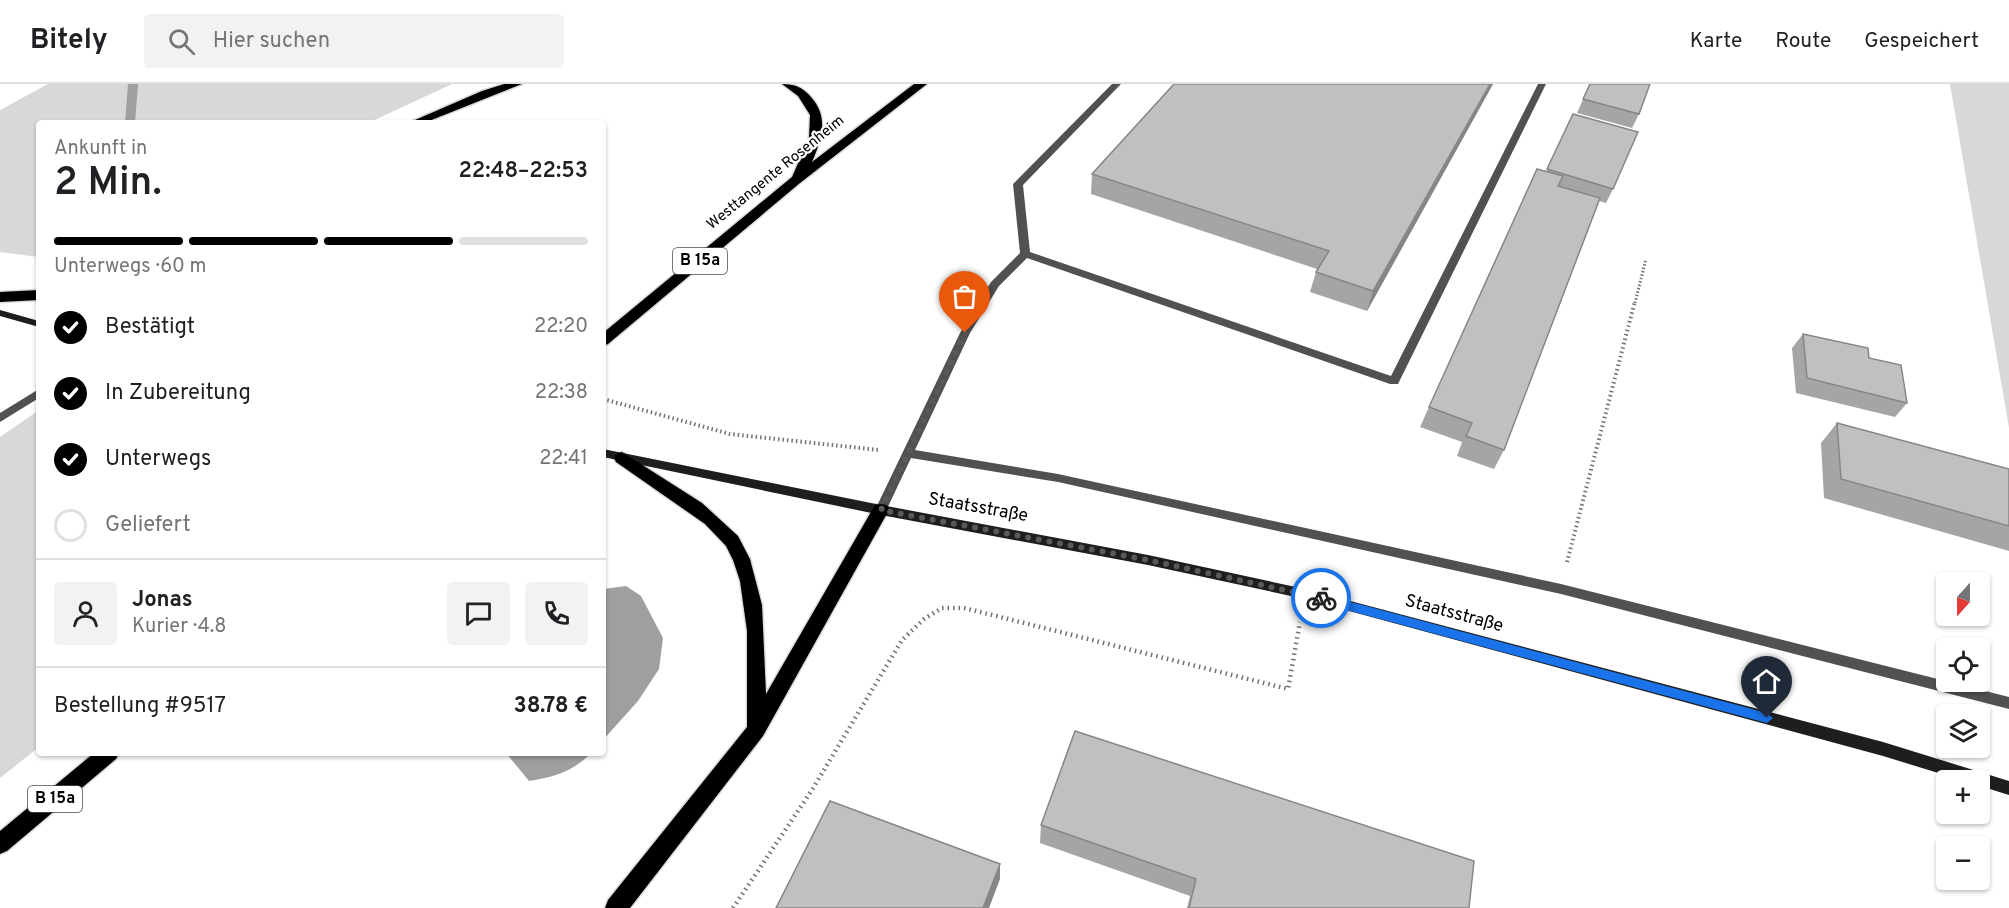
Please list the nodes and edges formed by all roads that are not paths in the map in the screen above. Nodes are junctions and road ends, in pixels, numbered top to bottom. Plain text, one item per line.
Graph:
1 (516, 84) edge
2 (788, 84) edge
3 (921, 84) edge
4 (1117, 84) edge
5 (1542, 84) edge
6 (421, 120) edge
7 (796, 180) junction
8 (1025, 254) junction
9 (36, 295) edge
10 (0, 297) edge
11 (0, 314) edge
12 (36, 323) edge
13 (606, 338) edge
14 (36, 395) edge
15 (0, 418) edge
16 (907, 453) junction
17 (606, 454) edge
18 (622, 458) junction
19 (881, 510) junction
20 (2009, 703) edge
21 (756, 730) junction
22 (105, 756) edge
23 (2009, 788) edge
24 (0, 844) edge
25 (616, 908) edge

1 - 6 highway
2 - 7 highway
3 - 7 highway, Westtangente Rosenheim / B 15a
4 - 8 street
5 - 8 street
7 - 13 highway, Westtangente Rosenheim / B 15a
8 - 16 street
9 - 10 highway
11 - 12 main road
14 - 15 street
16 - 19 street
16 - 20 street
17 - 18 main road, Staatsstraße
18 - 19 main road, Staatsstraße
18 - 21 highway
19 - 21 highway
19 - 23 main road, Staatsstraße
21 - 25 highway
22 - 24 highway, B 15a

